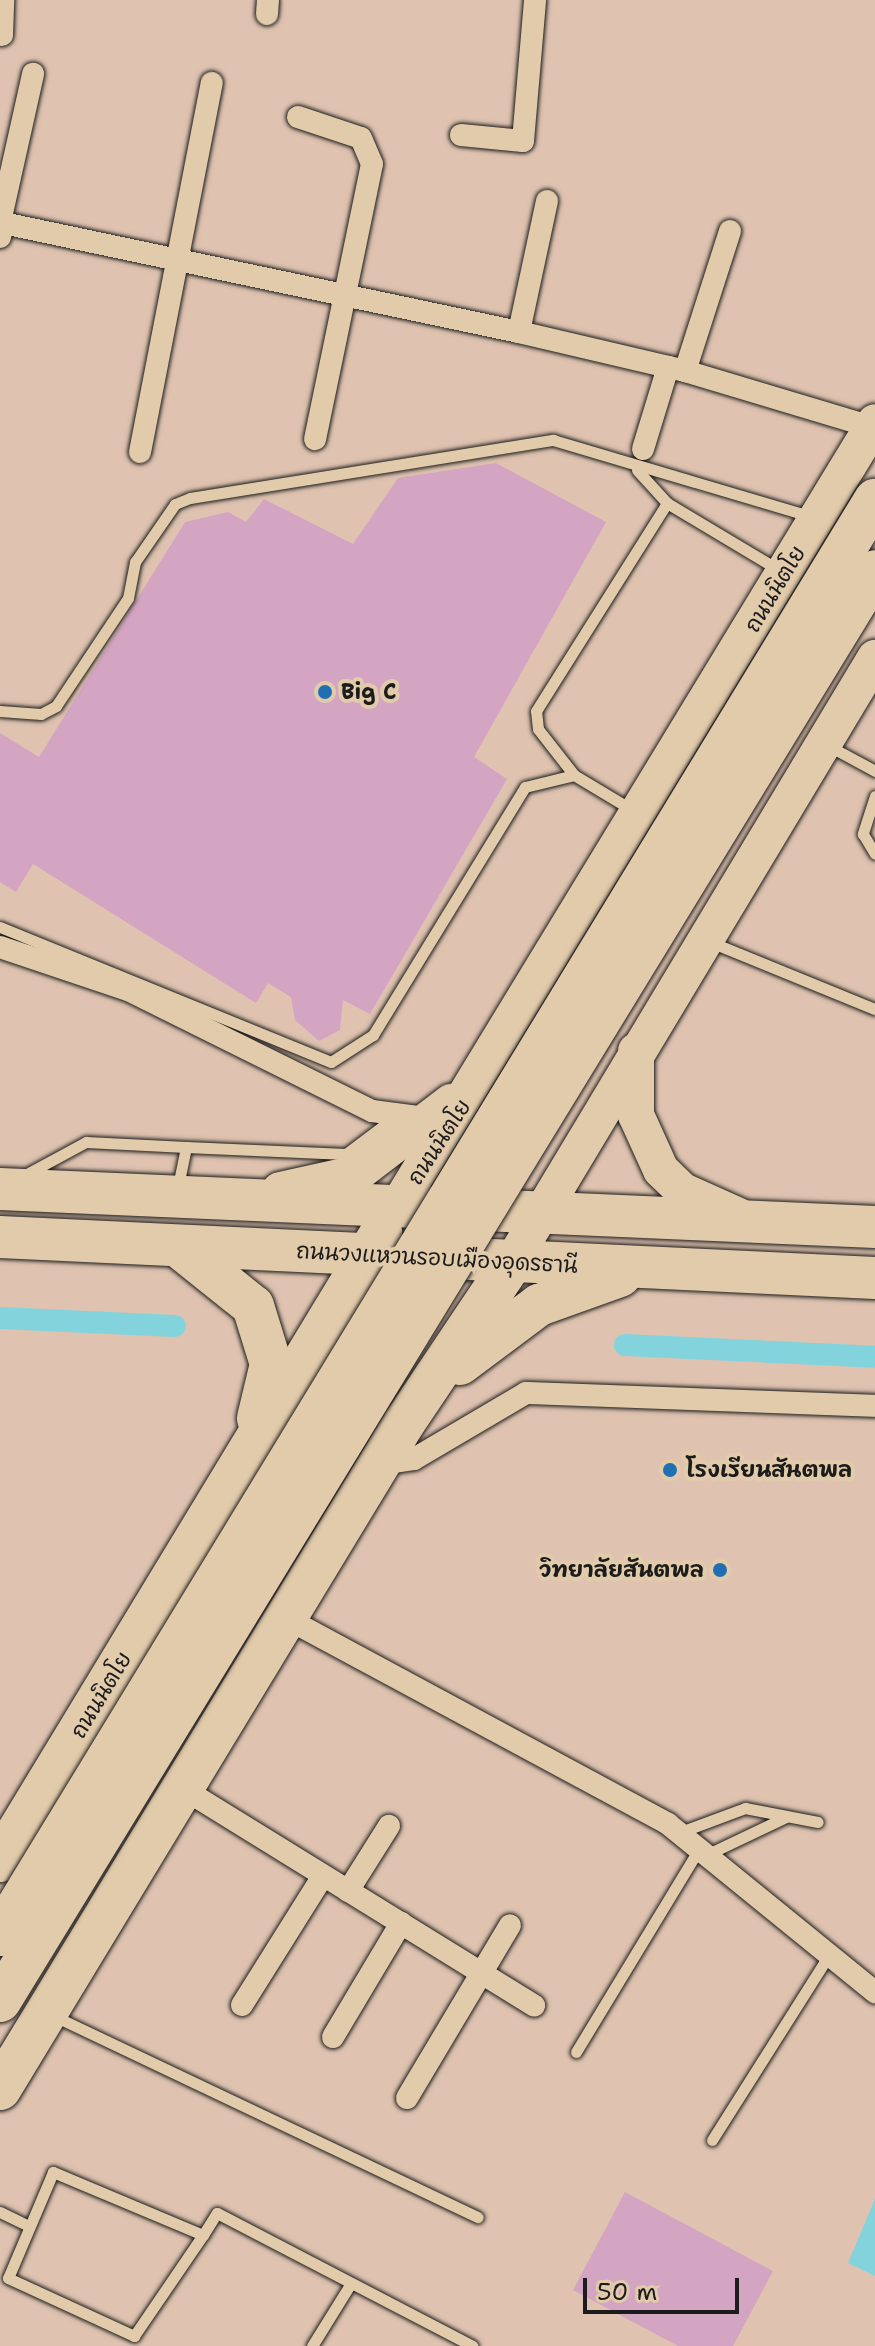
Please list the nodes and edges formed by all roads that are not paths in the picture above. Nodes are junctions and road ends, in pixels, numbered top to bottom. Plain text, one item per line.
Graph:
1 (3, 0) edge
2 (535, 0) edge
3 (2, 35) edge
4 (33, 74) dead end
5 (212, 83) dead end
6 (298, 117) dead end
7 (461, 135) dead end
8 (547, 201) dead end
9 (1, 227) edge
10 (730, 231) dead end
11 (176, 260) junction
12 (346, 296) junction
13 (519, 332) junction
14 (676, 369) junction
15 (874, 424) edge
16 (315, 439) dead end
17 (140, 452) dead end
18 (640, 460) junction
19 (875, 500) edge
20 (667, 503) junction
21 (818, 519) junction
22 (875, 571) edge
23 (784, 573) junction
24 (875, 658) edge
25 (0, 711) edge
26 (823, 743) junction
27 (875, 771) edge
28 (574, 775) junction
29 (875, 796) edge
30 (642, 816) junction
31 (875, 854) edge
32 (0, 927) edge
33 (704, 940) junction
34 (0, 947) edge
35 (539, 984) junction
36 (875, 1009) edge
37 (636, 1049) junction
38 (478, 1081) junction
39 (395, 1117) junction
40 (432, 1117) junction
41 (186, 1147) junction
42 (0, 1189) edge
43 (181, 1199) junction
44 (396, 1209) junction
45 (538, 1218) junction
46 (759, 1224) junction
47 (875, 1227) edge
48 (0, 1237) edge
49 (178, 1245) junction
50 (368, 1254) junction
51 (512, 1262) junction
52 (642, 1269) junction
53 (875, 1278) edge
54 (875, 1406) edge
55 (404, 1423) junction
56 (258, 1439) junction
57 (379, 1464) junction
58 (284, 1617) junction
59 (182, 1788) junction
60 (786, 1817) junction
61 (818, 1822) dead end
62 (389, 1826) dead end
63 (678, 1833) junction
64 (703, 1852) junction
65 (0, 1861) edge
66 (323, 1876) junction
67 (348, 1891) junction
68 (401, 1923) junction
69 (510, 1925) dead end
70 (0, 1935) edge
71 (829, 1955) junction
72 (482, 1973) junction
73 (875, 1992) edge
74 (0, 2001) edge
75 (242, 2005) dead end
76 (534, 2005) dead end
77 (46, 2013) junction
78 (333, 2037) dead end
79 (576, 2052) dead end
80 (0, 2089) edge
81 (407, 2098) dead end
82 (712, 2140) dead end
83 (0, 2212) edge
84 (478, 2217) dead end
85 (27, 2225) junction
86 (203, 2235) junction
87 (351, 2283) junction
88 (312, 2346) edge
89 (472, 2346) edge

1 - 3 street
2 - 7 street
4 - 9 street
5 - 11 street
6 - 12 street
8 - 13 street
9 - 11 street
10 - 14 street
11 - 12 street
11 - 17 street
12 - 13 street
12 - 16 street
13 - 14 street
14 - 15 street
14 - 18 street
15 - 21 main road, ถนนนิตโย
18 - 20 lane
18 - 21 lane
18 - 25 lane
19 - 70 highway, ถนนนิตโย, bridge
20 - 23 lane
20 - 28 lane
21 - 23 main road, ถนนนิตโย
22 - 74 highway, bridge
23 - 30 main road, ถนนนิตโย
24 - 26 main road
26 - 27 lane
26 - 33 main road
28 - 30 lane
28 - 32 lane
29 - 31 lane
30 - 35 main road, ถนนนิตโย
33 - 36 lane
33 - 37 main road
34 - 39 street
35 - 37 main road
35 - 38 main road, ถนนนิตโย
37 - 45 main road
37 - 46 main road
38 - 40 main road
38 - 44 main road, ถนนนิตโย
39 - 40 street
39 - 41 lane
40 - 43 main road
41 - 42 lane
41 - 43 lane
42 - 43 highway, ถนนวงแหวนรอบเมืองอุดรธานี
43 - 44 highway, ถนนวงแหวนรอบเมืองอุดรธานี
44 - 45 highway, ถนนวงแหวนรอบเมืองอุดรธานี
44 - 50 highway, ถนนนิตโย
45 - 46 highway, ถนนวงแหวนรอบเมืองอุดรธานี
45 - 51 main road
46 - 47 highway, ถนนวงแหวนรอบเมืองอุดรธานี
48 - 49 highway, ถนนวงแหวนรอบเมืองอุดรธานี
49 - 50 highway, ถนนวงแหวนรอบเมืองอุดรธานี
49 - 56 highway
50 - 51 highway, ถนนวงแหวนรอบเมืองอุดรธานี
50 - 56 highway, ถนนนิตโย
51 - 52 highway, ถนนวงแหวนรอบเมืองอุดรธานี
51 - 55 highway
52 - 53 highway, ถนนวงแหวนรอบเมืองอุดรธานี
52 - 55 highway
54 - 57 street
55 - 57 highway
56 - 57 highway
56 - 65 highway, ถนนนิตโย
57 - 58 highway
58 - 59 highway
58 - 63 street
59 - 66 street
59 - 77 highway
60 - 61 lane
60 - 63 lane
60 - 64 lane
62 - 67 street
63 - 64 street
64 - 71 street
64 - 79 lane
66 - 67 street
66 - 75 street
67 - 68 street
68 - 72 street
68 - 78 street
69 - 72 street
71 - 73 street
71 - 82 lane
72 - 76 street
72 - 81 street
77 - 80 highway
77 - 84 lane
83 - 85 lane
85 - 86 lane
85 - 86 lane
86 - 87 lane
87 - 88 lane
87 - 89 lane

